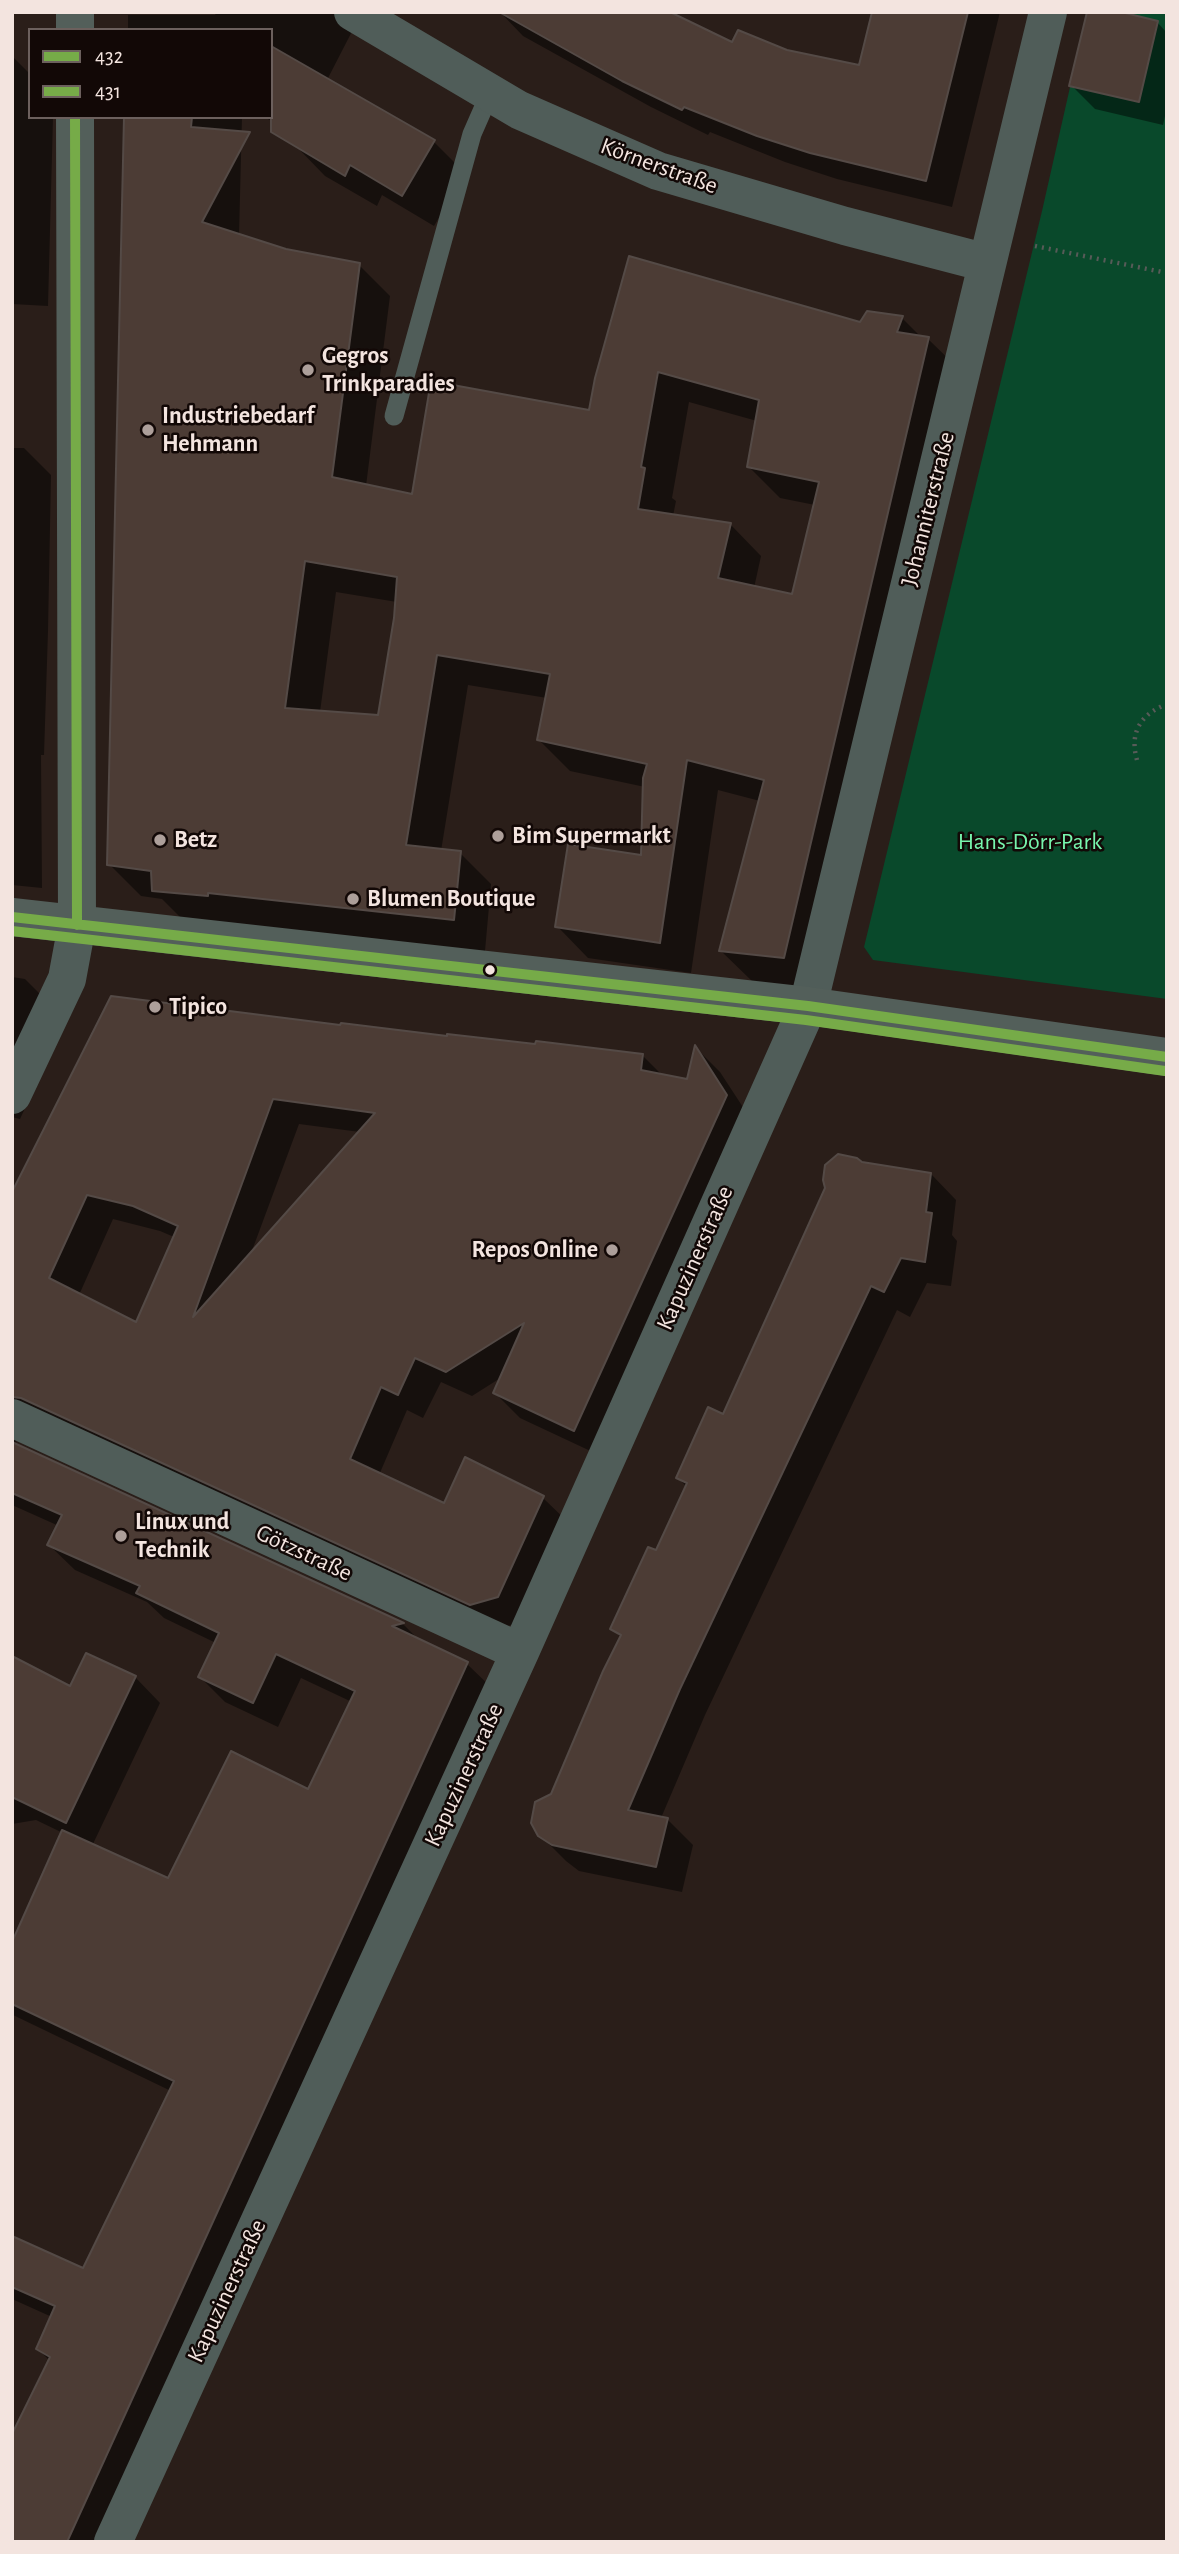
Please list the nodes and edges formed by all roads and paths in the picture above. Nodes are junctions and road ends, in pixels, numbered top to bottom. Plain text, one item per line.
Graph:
1 (353, 12) edge
2 (1048, 12) edge
3 (490, 93) junction
4 (75, 119) edge
5 (990, 250) junction
6 (1167, 273) edge
7 (394, 416) dead end
8 (1167, 704) edge
9 (1137, 760) dead end
10 (12, 917) edge
11 (77, 925) junction
12 (808, 1006) junction
13 (1167, 1057) edge
14 (12, 1095) edge
15 (12, 1418) edge
16 (520, 1652) junction
17 (113, 2542) edge

1 - 3 street, Körnerstraße
2 - 5 street, Johanniterstraße
3 - 5 street, Körnerstraße
3 - 7 lane
4 - 11 main road
5 - 6 path
5 - 12 street, Johanniterstraße
8 - 9 path
10 - 11 main road
11 - 12 main road
11 - 14 street
12 - 13 main road
12 - 16 street, Kapuzinerstraße
15 - 16 street, Götzstraße
16 - 17 street, Kapuzinerstraße

